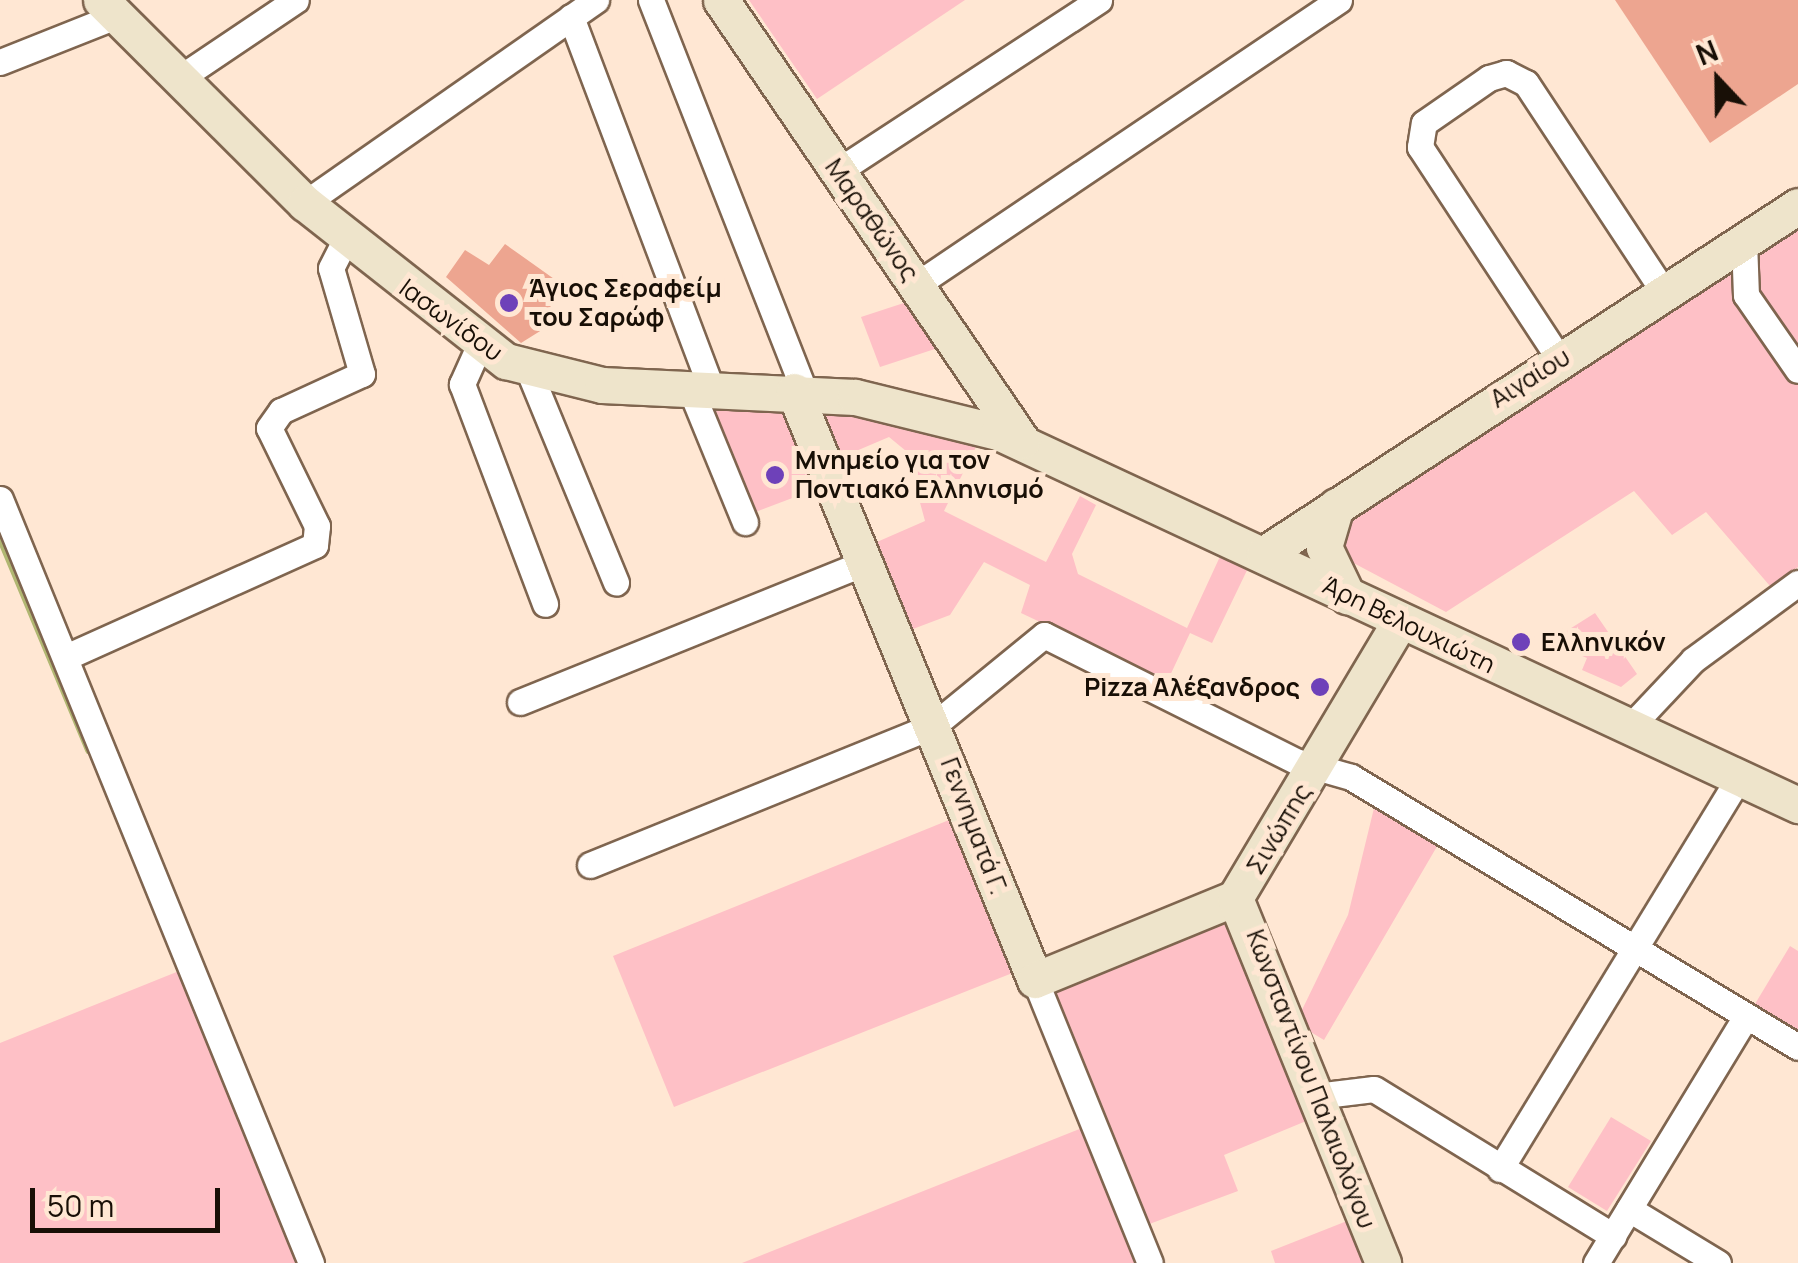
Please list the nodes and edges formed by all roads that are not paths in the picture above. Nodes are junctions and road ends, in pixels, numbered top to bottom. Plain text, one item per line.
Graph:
1 (296, 0) edge
2 (596, 0) edge
3 (651, 0) edge
4 (721, 0) edge
5 (1098, 0) edge
6 (1339, 0) edge
7 (108, 8) edge
8 (571, 18) junction
9 (0, 62) edge
10 (177, 80) junction
11 (838, 170) junction
12 (305, 203) junction
13 (1798, 206) edge
14 (346, 238) junction
15 (1744, 241) junction
16 (916, 285) junction
17 (1664, 292) junction
18 (479, 346) junction
19 (1560, 360) junction
20 (974, 368) junction
21 (528, 369) junction
22 (1798, 370) edge
23 (701, 388) junction
24 (799, 391) junction
25 (941, 414) junction
26 (1022, 441) junction
27 (0, 499) edge
28 (1336, 506) junction
29 (744, 522) dead end
30 (1264, 554) junction
31 (866, 562) junction
32 (616, 583) dead end
33 (1798, 584) edge
34 (1348, 598) junction
35 (545, 604) dead end
36 (1399, 623) junction
37 (66, 658) junction
38 (520, 702) dead end
39 (934, 724) junction
40 (1629, 728) junction
41 (1317, 767) junction
42 (1739, 778) junction
43 (1798, 805) edge
44 (590, 865) dead end
45 (1235, 898) junction
46 (1634, 949) junction
47 (1035, 980) junction
48 (1746, 1016) junction
49 (1798, 1046) edge
50 (1316, 1096) junction
51 (1500, 1169) junction
52 (1629, 1209) junction
53 (1612, 1236) junction
54 (311, 1263) edge
55 (1150, 1263) edge
56 (1383, 1263) edge
57 (1596, 1263) edge
58 (1718, 1263) edge

1 - 10 street
2 - 8 street
3 - 24 street
4 - 11 street, Μαραθώνος
5 - 11 street
6 - 16 street
7 - 9 street
7 - 10 street, Ιασωνίδου
8 - 12 street
8 - 23 street
10 - 12 street, Ιασωνίδου
11 - 16 street, Μαραθώνος
12 - 14 street, Ιασωνίδου
13 - 15 street, Αιγαίου
14 - 18 street, Ιασωνίδου
14 - 37 street
15 - 17 street, Αιγαίου
15 - 22 street
16 - 20 street, Μαραθώνος
17 - 19 street, Αιγαίου
17 - 19 street
18 - 21 street, Ιασωνίδου
18 - 35 street
19 - 28 street, Αιγαίου
20 - 25 street
20 - 26 street, Μαραθώνος
21 - 23 street, Ιασωνίδου
21 - 32 street
23 - 24 street, Ιασωνίδου
23 - 29 street
24 - 25 street, Ιασωνίδου
24 - 31 street, Γεννηματά Γ.
25 - 26 street, Ιασωνίδου
26 - 30 street, Άρη Βελουχιώτη
27 - 37 street
28 - 30 street, Αιγαίου
28 - 34 street
30 - 34 street, Άρη Βελουχιώτη
31 - 38 street
31 - 39 street, Γεννηματά Γ.
33 - 40 street
34 - 36 street, Άρη Βελουχιώτη
36 - 40 street, Άρη Βελουχιώτη
36 - 41 street, Σινώπης
37 - 54 street
39 - 41 street
39 - 44 street
39 - 47 street, Γεννηματά Γ.
40 - 42 street, Άρη Βελουχιώτη
41 - 45 street, Σινώπης
41 - 46 street
42 - 43 street, Άρη Βελουχιώτη
42 - 46 street
45 - 47 street, Σινώπης
45 - 50 street, Κωνσταντίνου Παλαιολόγου
46 - 48 street
46 - 51 street
47 - 55 street, Γεννηματά Γ.
48 - 49 street
48 - 52 street
50 - 51 street
50 - 56 street, Κωνσταντίνου Παλαιολόγου
51 - 53 street
52 - 53 street
52 - 58 street
53 - 57 street

